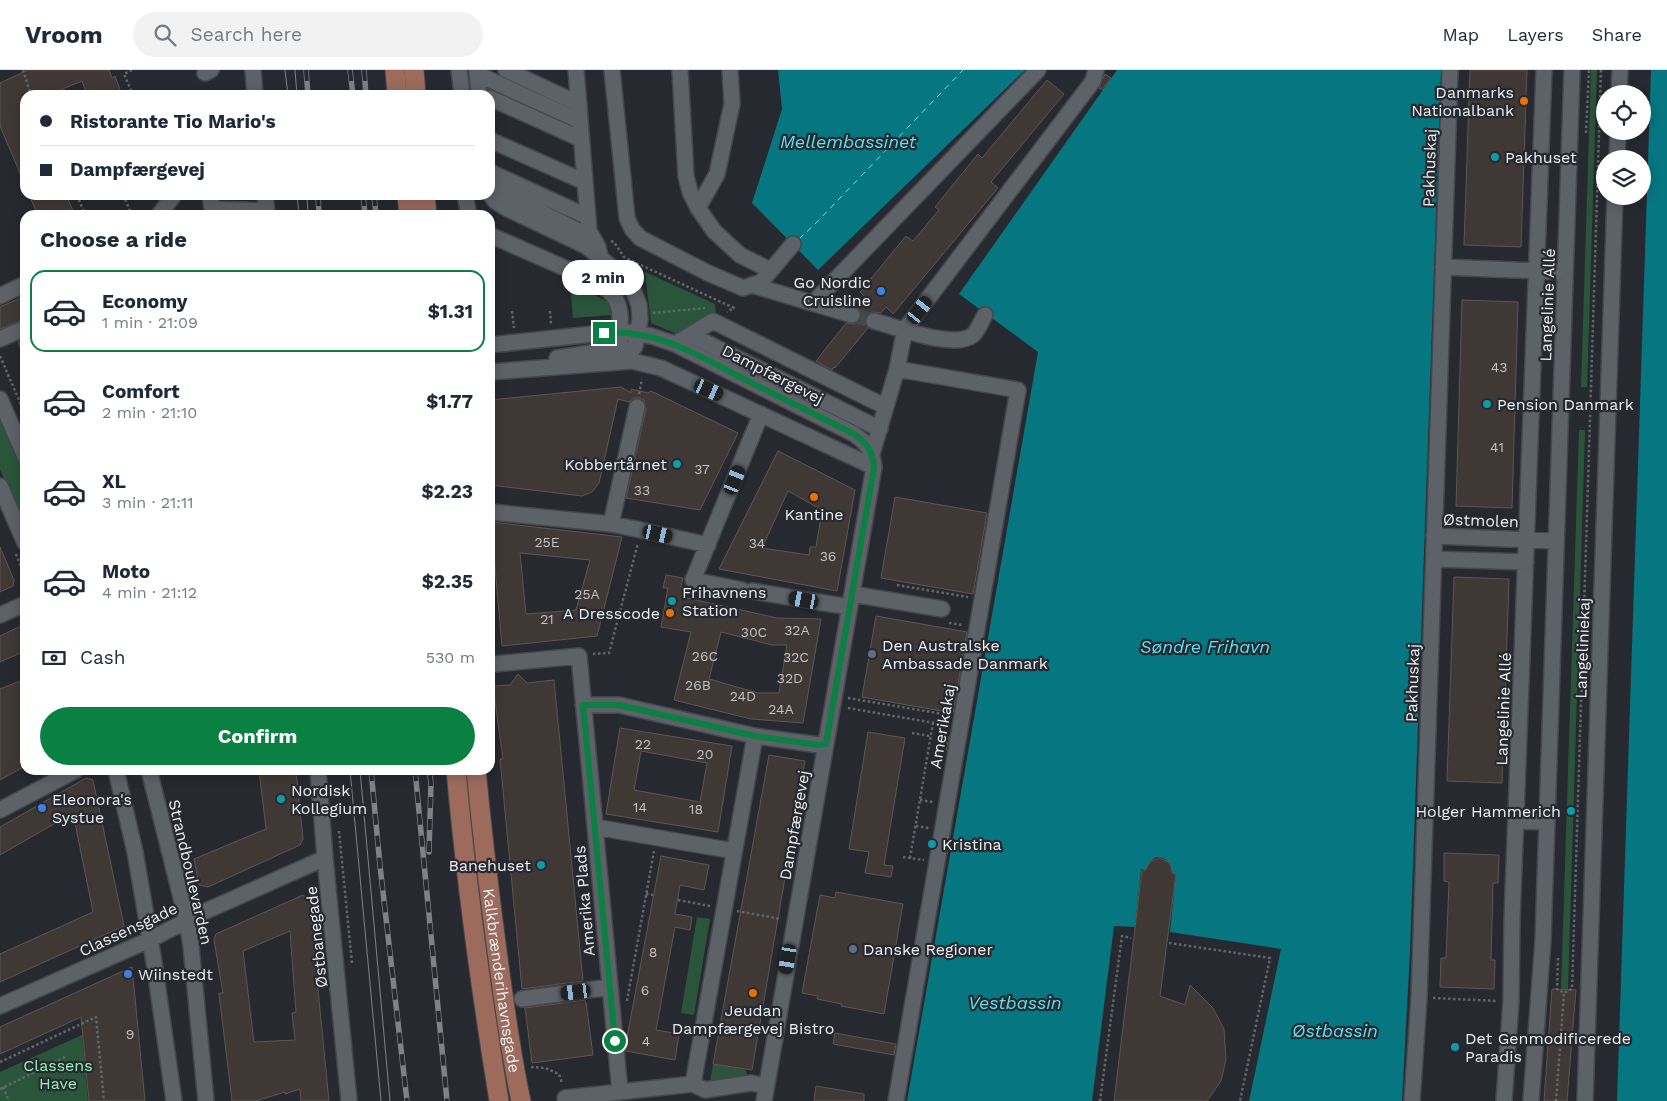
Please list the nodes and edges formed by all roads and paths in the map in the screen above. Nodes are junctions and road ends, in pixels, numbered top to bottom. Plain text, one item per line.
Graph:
1 (23, 70) edge
2 (132, 70) edge
3 (252, 70) edge
4 (395, 70) edge
5 (414, 70) edge
6 (453, 70) edge
7 (459, 70) edge
8 (506, 70) edge
9 (524, 70) edge
10 (576, 70) edge
11 (612, 70) edge
12 (680, 70) edge
13 (730, 70) edge
14 (1038, 70) edge
15 (1096, 70) edge
16 (1450, 70) edge
17 (1544, 70) edge
18 (1572, 70) edge
19 (1601, 70) edge
20 (1620, 70) edge
21 (481, 85) edge
22 (1619, 85) edge
23 (29, 90) edge
24 (131, 90) edge
25 (254, 90) edge
26 (397, 90) edge
27 (416, 90) edge
28 (455, 90) edge
29 (461, 90) edge
30 (580, 117) junction
31 (495, 134) edge
32 (495, 142) edge
33 (495, 175) edge
34 (584, 178) junction
35 (495, 181) edge
36 (495, 188) edge
37 (495, 200) edge
38 (1615, 205) edge
39 (698, 208) junction
40 (594, 230) junction
41 (495, 237) edge
42 (793, 244) dead end
43 (600, 258) junction
44 (1443, 267) junction
45 (770, 270) junction
46 (1537, 271) junction
47 (1565, 272) junction
48 (752, 285) junction
49 (20, 286) edge
50 (0, 296) edge
51 (813, 303) junction
52 (728, 306) junction
53 (714, 312) junction
54 (640, 314) junction
55 (852, 315) tunnel mouth
56 (985, 315) dead end
57 (874, 321) tunnel mouth
58 (905, 329) junction
59 (20, 330) edge
60 (620, 331) junction
61 (637, 333) junction
62 (691, 335) junction
63 (0, 339) edge
64 (495, 344) edge
65 (675, 344) junction
66 (0, 356) edge
67 (620, 356) junction
68 (897, 369) junction
69 (495, 372) edge
70 (0, 399) edge
71 (20, 402) edge
72 (636, 407) dead end
73 (886, 407) junction
74 (761, 414) junction
75 (880, 429) junction
76 (20, 436) edge
77 (873, 460) junction
78 (0, 486) edge
79 (495, 512) edge
80 (612, 524) junction
81 (641, 530) junction
82 (20, 532) edge
83 (1434, 536) junction
84 (1527, 539) junction
85 (1556, 541) junction
86 (708, 545) junction
87 (1434, 560) junction
88 (1526, 562) junction
89 (900, 585) dead end
90 (982, 599) junction
91 (851, 600) junction
92 (20, 606) edge
93 (942, 609) dead end
94 (0, 615) edge
95 (609, 653) dead end
96 (495, 664) dead end
97 (833, 701) junction
98 (583, 705) junction
99 (941, 714) dead end
100 (933, 722) junction
101 (960, 727) junction
102 (912, 733) dead end
103 (755, 736) junction
104 (930, 736) junction
105 (826, 744) junction
106 (66, 775) edge
107 (117, 775) edge
108 (149, 775) edge
109 (318, 775) edge
110 (456, 775) edge
111 (477, 775) edge
112 (920, 800) junction
113 (931, 802) dead end
114 (0, 810) edge
115 (1516, 821) junction
116 (1547, 822) junction
117 (339, 825) dead end
118 (916, 826) junction
119 (595, 827) junction
120 (931, 829) dead end
121 (657, 838) junction
122 (734, 851) junction
123 (903, 857) dead end
124 (325, 858) junction
125 (910, 858) junction
126 (926, 861) dead end
127 (646, 894) junction
128 (653, 895) dead end
129 (187, 921) junction
130 (1132, 938) dead end
131 (150, 940) junction
132 (1169, 943) dead end
133 (352, 967) dead end
134 (610, 987) junction
135 (1557, 989) dead end
136 (1564, 993) junction
137 (522, 998) dead end
138 (1419, 998) junction
139 (627, 1000) dead end
140 (1512, 1001) junction
141 (1539, 1002) junction
142 (0, 1006) edge
143 (65, 1057) dead end
144 (0, 1062) edge
145 (514, 1066) junction
146 (693, 1084) junction
147 (766, 1086) junction
148 (2, 1088) edge
149 (620, 1092) junction
150 (566, 1099) edge
151 (9, 1101) edge
152 (104, 1101) edge
153 (174, 1101) edge
154 (206, 1101) edge
155 (350, 1101) edge
156 (500, 1101) edge
157 (521, 1101) edge
158 (764, 1101) edge
159 (896, 1101) edge
160 (1100, 1101) edge
161 (1240, 1101) edge
162 (1412, 1101) edge
163 (1504, 1101) edge
164 (1531, 1101) edge
165 (1556, 1101) edge
166 (1585, 1101) edge

1 - 23 path
2 - 24 path
3 - 25 street
4 - 26 main road
5 - 27 main road
6 - 28 street
7 - 29 street
8 - 30 street
9 - 30 street
10 - 30 street
11 - 48 street
12 - 39 street
13 - 39 street
14 - 51 street
15 - 58 street
16 - 44 street, Pakhuskaj
17 - 46 street, Langelinie Allé
18 - 47 street, Langelinie Allé
19 - 136 path
20 - 22 street
21 - 30 street
30 - 34 street
31 - 34 street
32 - 34 street
33 - 40 street
34 - 40 street
35 - 40 street
36 - 40 street
37 - 43 street
38 - 166 street, Langeliniekaj
39 - 45 street
40 - 43 street
40 - 52 path
41 - 60 street
42 - 45 street
43 - 54 street
44 - 46 street
44 - 83 street, Pakhuskaj
45 - 48 street
46 - 47 street
46 - 84 street, Langelinie Allé
47 - 85 street, Langelinie Allé
48 - 51 street
49 - 50 street
51 - 55 street
52 - 53 path
52 - 53 path
53 - 54 path
53 - 62 street
53 - 73 street
54 - 61 street
56 - 58 street
57 - 58 street
58 - 68 street
59 - 63 street
60 - 61 street, Dampfærgevej
60 - 64 street, Dampfærgevej
60 - 67 street
61 - 65 street, Dampfærgevej
61 - 67 street
62 - 65 street
62 - 75 street
65 - 77 street, Dampfærgevej
66 - 71 path
67 - 69 street
67 - 74 street
68 - 73 street
68 - 90 street, Amerikakaj
70 - 76 street
72 - 80 street
73 - 75 street
74 - 77 street
74 - 86 street
75 - 77 street
77 - 91 street, Dampfærgevej
78 - 82 street
79 - 80 street
80 - 81 street
81 - 86 street
81 - 95 path
83 - 84 street, Østmolen
83 - 87 street, Pakhuskaj
84 - 85 street
84 - 88 street, Langelinie Allé
85 - 116 street, Langelinie Allé
86 - 91 street
87 - 88 street
87 - 138 street, Pakhuskaj
88 - 115 street, Langelinie Allé
89 - 90 path
90 - 101 street, Amerikakaj
91 - 93 street
91 - 97 street, Dampfærgevej
92 - 94 street
96 - 98 street, Amerika Plads
97 - 99 path
97 - 100 path
97 - 105 street, Dampfærgevej
98 - 103 street
98 - 119 street, Amerika Plads
100 - 101 path
100 - 104 path
101 - 159 street, Amerikakaj
102 - 104 path
103 - 105 street
103 - 122 street
104 - 112 path
105 - 147 street, Dampfærgevej
106 - 114 street
107 - 131 street
108 - 129 street, Strandboulevarden
109 - 124 street, Østbanegade
110 - 156 main road, Kalkbrænderihavnsgade
111 - 145 main road, Kalkbrænderihavnsgade
112 - 113 path
112 - 118 path
115 - 116 street
115 - 140 street, Langelinie Allé
116 - 141 street, Langelinie Allé
117 - 133 path
118 - 120 path
118 - 125 path
119 - 121 street, Amerika Plads
119 - 134 street, Amerika Plads
121 - 122 street, Amerika Plads
121 - 127 path
122 - 146 street
123 - 125 path
124 - 129 street, Classensgade
124 - 155 street, Østbanegade
125 - 126 path
127 - 128 path
127 - 139 path
129 - 131 street, Classensgade
129 - 154 street, Strandboulevarden
130 - 160 path
131 - 142 street, Classensgade
131 - 153 street
132 - 161 path
134 - 137 street
134 - 149 street, Amerika Plads
135 - 136 path
136 - 165 path
138 - 140 path
138 - 162 street, Pakhuskaj
140 - 141 street
140 - 163 street, Langelinie Allé
141 - 164 street, Langelinie Allé
143 - 148 path
144 - 152 path
145 - 150 path
145 - 157 main road, Kalkbrænderihavnsgade
146 - 147 street
146 - 149 street
147 - 158 street, Dampfærgevej
148 - 151 path
149 - 150 street

